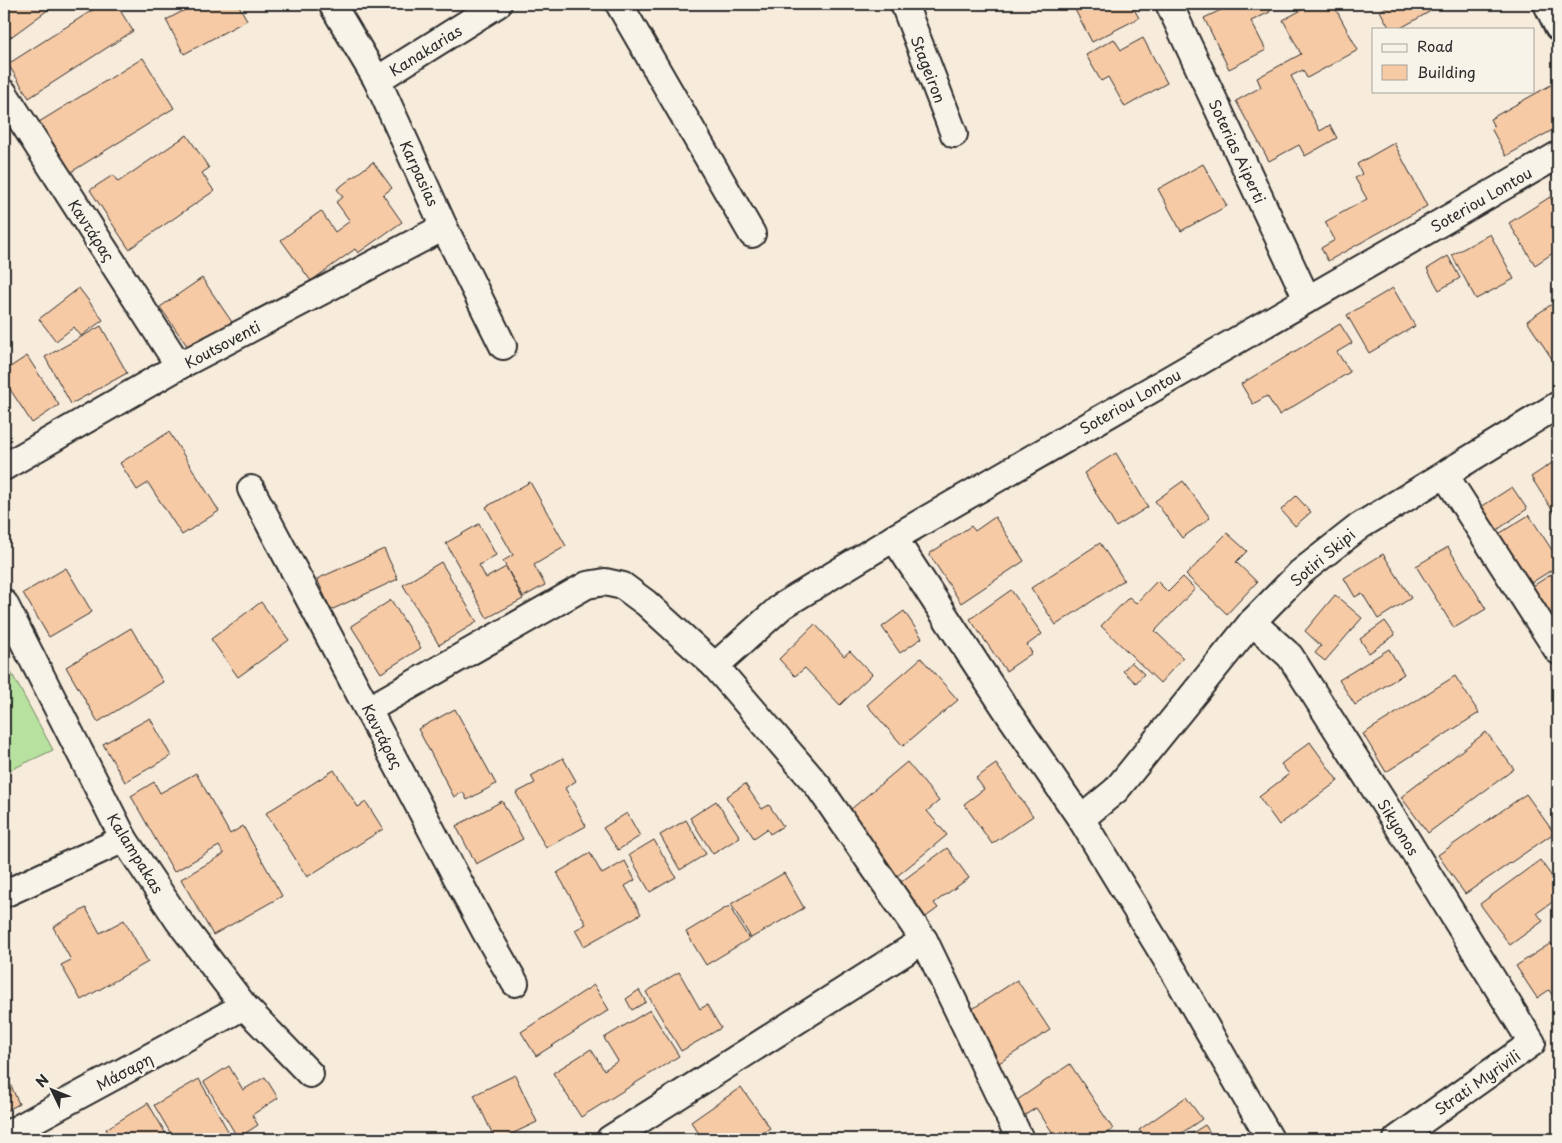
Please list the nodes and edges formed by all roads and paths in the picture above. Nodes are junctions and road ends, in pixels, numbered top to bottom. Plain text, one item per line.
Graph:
1 (332, 4) edge
2 (498, 4) edge
3 (618, 4) edge
4 (904, 4) edge
5 (1169, 4) edge
6 (1547, 4) edge
7 (1558, 27) edge
8 (377, 80) junction
9 (4, 93) edge
10 (954, 134) dead end
11 (1558, 155) edge
12 (444, 227) junction
13 (752, 234) dead end
14 (1307, 299) junction
15 (503, 346) dead end
16 (179, 366) junction
17 (1558, 405) edge
18 (4, 468) edge
19 (1445, 475) junction
20 (251, 489) dead end
21 (894, 538) junction
22 (4, 603) edge
23 (1252, 622) junction
24 (1558, 651) edge
25 (715, 666) junction
26 (369, 709) junction
27 (1082, 820) junction
28 (124, 839) junction
29 (4, 894) edge
30 (924, 940) junction
31 (516, 983) dead end
32 (244, 1006) junction
33 (1532, 1043) joint
34 (310, 1074) dead end
35 (4, 1136) edge
36 (610, 1139) edge
37 (1020, 1139) edge
38 (1270, 1139) edge
39 (1397, 1139) edge

1 - 8 street, Karpasias
2 - 8 street, Kanakarias
3 - 13 street
4 - 10 street, Stageiron
5 - 14 street, Soterias Aiperti
6 - 7 street
8 - 12 street, Karpasias
9 - 16 street, Καντάρας
11 - 14 street, Soteriou Lontou
12 - 15 street, Karpasias
12 - 16 street, Koutsoventi
14 - 21 street, Soteriou Lontou
16 - 18 street, Koutsoventi
17 - 19 street, Sotiri Skipi
19 - 23 street, Sotiri Skipi
19 - 24 street
20 - 26 street, Καντάρας
21 - 25 street, Soteriou Lontou
21 - 27 street
22 - 28 street, Kalampakas
23 - 27 street, Sotiri Skipi
23 - 33 street, Sikyonos
25 - 26 street
25 - 30 street
26 - 31 street, Καντάρας
27 - 38 street
28 - 29 street
28 - 32 street, Kalampakas
30 - 36 street
30 - 37 street
32 - 34 street, Kalampakas
32 - 35 street, Μάσαρη
33 - 39 street, Strati Myrivili

